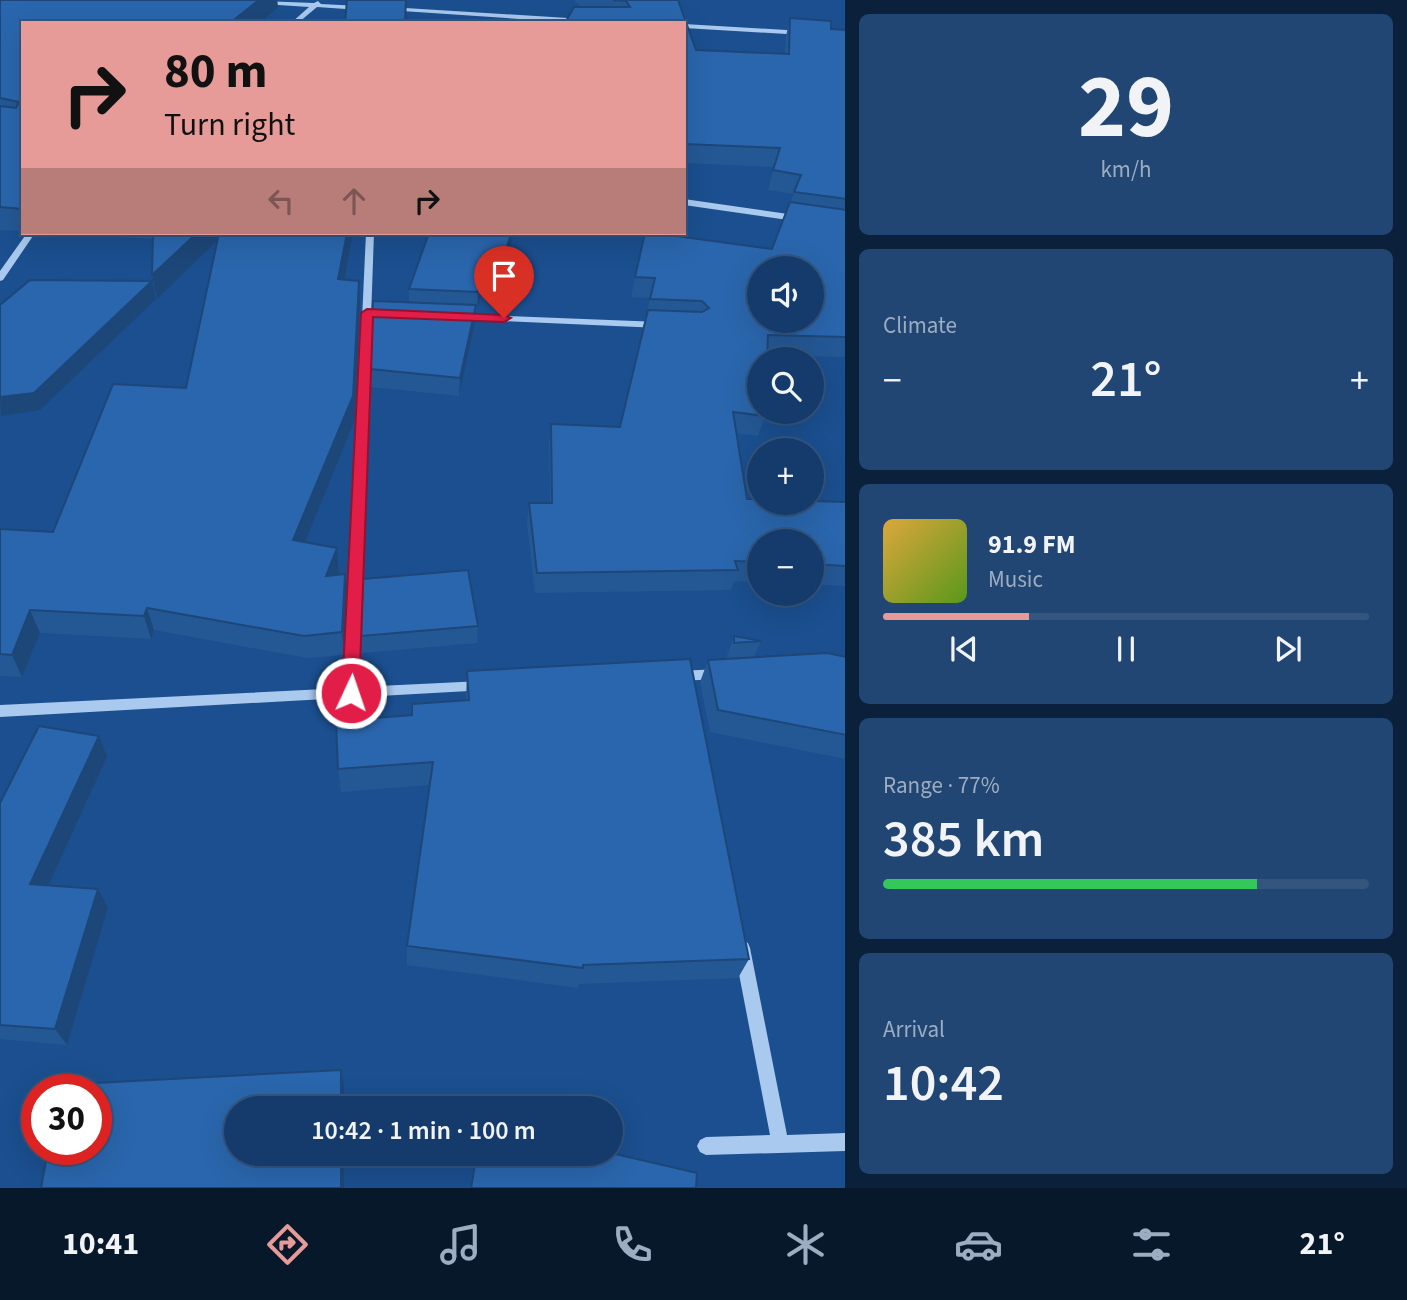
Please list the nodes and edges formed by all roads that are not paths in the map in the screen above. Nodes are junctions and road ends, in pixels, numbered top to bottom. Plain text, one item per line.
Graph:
1 (248, 2) edge
2 (319, 3) edge
3 (372, 8) edge
4 (386, 9) edge
5 (296, 21) edge
6 (595, 21) edge
7 (686, 26) edge
8 (818, 34) edge
9 (686, 202) edge
10 (818, 221) edge
11 (29, 235) edge
12 (370, 235) edge
13 (0, 278) edge
14 (367, 313) junction
15 (381, 313) edge
16 (449, 316) edge
17 (669, 326) edge
18 (728, 673) edge
19 (662, 677) edge
20 (500, 685) edge
21 (351, 693) junction
22 (0, 711) edge
23 (739, 930) edge
24 (845, 1142) edge
25 (780, 1144) junction
26 (706, 1146) dead end

1 - 2 street
2 - 3 street
2 - 5 street
4 - 6 street
7 - 8 street
9 - 10 street
11 - 13 street
12 - 14 street
14 - 15 street
14 - 21 street
16 - 17 street
18 - 19 street
20 - 21 street
21 - 22 street
23 - 25 street
24 - 25 street
25 - 26 street

